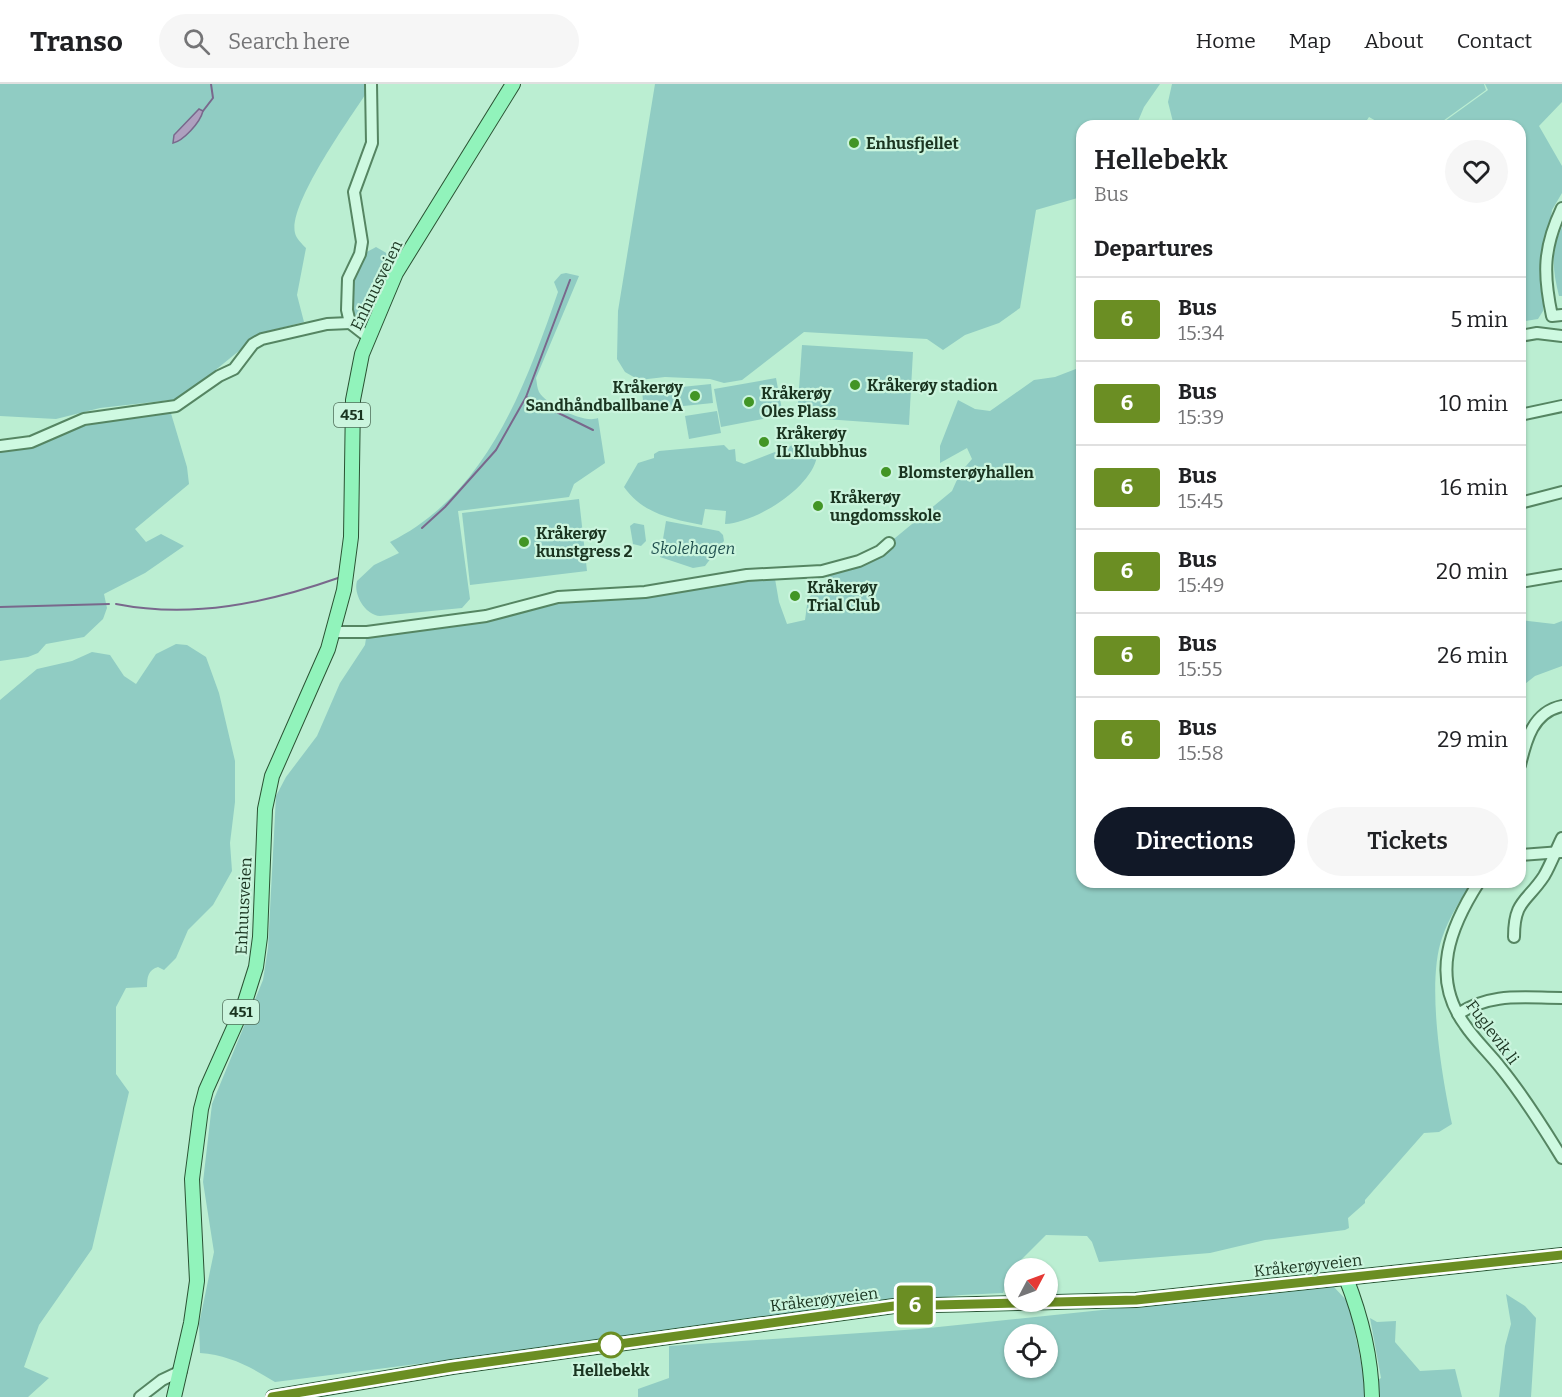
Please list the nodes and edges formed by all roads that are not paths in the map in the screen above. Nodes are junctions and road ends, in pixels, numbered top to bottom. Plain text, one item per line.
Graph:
1 (370, 84) edge
2 (513, 84) edge
3 (1562, 208) edge
4 (1557, 316) edge
5 (350, 323) junction
6 (1526, 335) edge
7 (1562, 336) edge
8 (368, 337) junction
9 (1562, 406) edge
10 (1526, 414) edge
11 (0, 446) edge
12 (1562, 492) edge
13 (1526, 498) edge
14 (889, 543) dead end
15 (1562, 576) edge
16 (1526, 581) edge
17 (334, 632) junction
18 (1562, 706) edge
19 (1526, 743) edge
20 (1562, 838) edge
21 (1558, 852) edge
22 (1526, 855) edge
23 (1475, 888) edge
24 (1514, 937) dead end
25 (1562, 998) edge
26 (1458, 1014) junction
27 (1562, 1158) edge
28 (1562, 1255) edge
29 (1360, 1277) junction
30 (1346, 1278) junction
31 (1358, 1308) junction
32 (180, 1371) junction
33 (140, 1397) edge
34 (174, 1397) edge
35 (273, 1397) edge
36 (1372, 1397) edge

1 - 5 street
2 - 8 main road, Enhuusveien / 451
3 - 4 street
5 - 8 street
5 - 11 street
6 - 7 street
8 - 17 main road, Enhuusveien / 451
9 - 10 street
12 - 13 street
14 - 17 street
15 - 16 street
17 - 32 main road, Enhuusveien / 451
18 - 19 street
20 - 21 street
21 - 22 street
21 - 24 street
23 - 26 street, Fuglevik li
25 - 26 street
26 - 27 street, Fuglevik li
28 - 29 main road, Kråkerøyveien
29 - 30 main road, Kråkerøyveien
29 - 31 main road
30 - 31 main road
30 - 35 main road, Kråkerøyveien
31 - 36 main road
32 - 33 street
32 - 34 main road, Enhuusveien / 451

